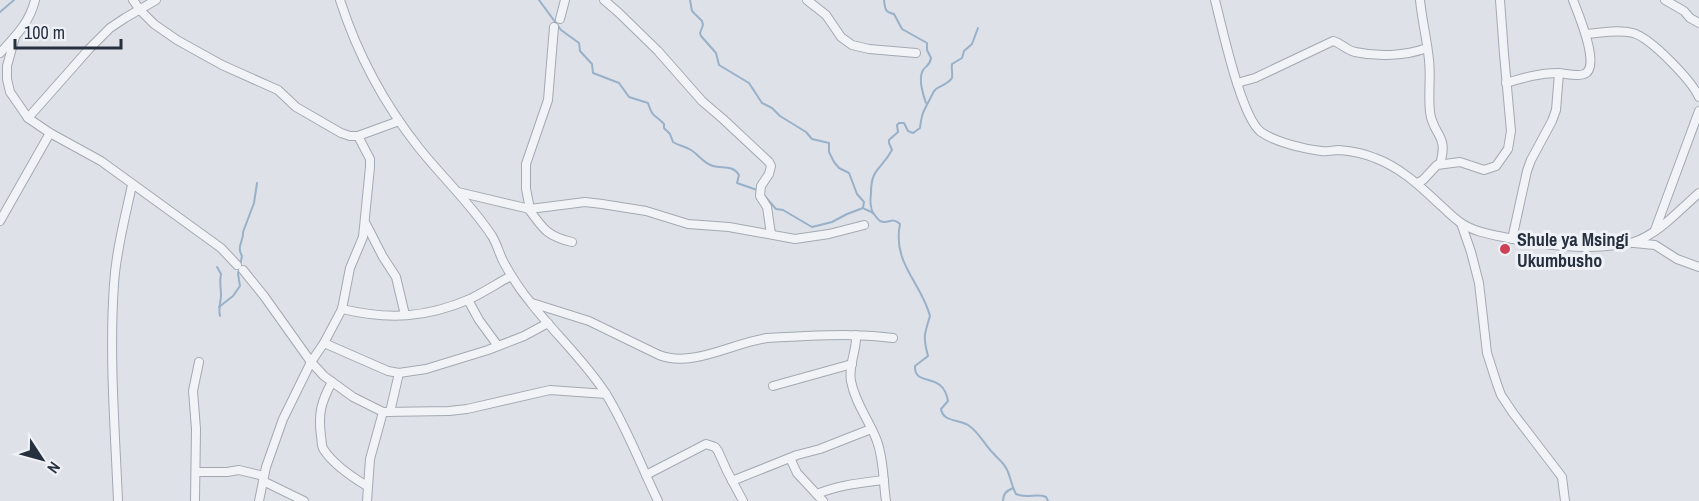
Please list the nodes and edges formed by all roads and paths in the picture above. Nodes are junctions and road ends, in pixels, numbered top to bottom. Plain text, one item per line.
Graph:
1 (36, 0) edge
2 (133, 0) edge
3 (156, 0) edge
4 (340, 0) edge
5 (565, 0) edge
6 (604, 0) edge
7 (807, 0) edge
8 (1215, 0) edge
9 (1420, 0) edge
10 (1500, 0) edge
11 (1573, 0) edge
12 (1668, 1) edge
13 (140, 10) junction
14 (560, 19) dead end
15 (1699, 23) edge
16 (554, 27) dead end
17 (1586, 34) junction
18 (15, 37) junction
19 (1427, 48) junction
20 (0, 53) edge
21 (916, 53) dead end
22 (3, 64) edge
23 (1558, 73) junction
24 (1237, 83) junction
25 (1506, 83) junction
26 (1699, 97) edge
27 (1699, 111) edge
28 (28, 118) junction
29 (399, 121) junction
30 (50, 133) junction
31 (358, 136) junction
32 (1440, 164) junction
33 (1418, 183) junction
34 (132, 185) junction
35 (458, 192) junction
36 (1699, 193) edge
37 (529, 208) junction
38 (0, 221) edge
39 (1461, 223) junction
40 (365, 224) junction
41 (864, 225) dead end
42 (1655, 231) junction
43 (771, 234) junction
44 (1512, 239) junction
45 (572, 242) dead end
46 (1633, 242) junction
47 (1699, 267) edge
48 (511, 276) junction
49 (468, 300) junction
50 (531, 303) junction
51 (342, 309) junction
52 (405, 315) junction
53 (548, 323) junction
54 (856, 335) junction
55 (893, 338) dead end
56 (324, 343) junction
57 (498, 346) junction
58 (199, 362) dead end
59 (311, 362) junction
60 (852, 364) junction
61 (399, 373) junction
62 (332, 382) junction
63 (772, 386) dead end
64 (606, 394) junction
65 (386, 412) junction
66 (871, 429) junction
67 (790, 458) junction
68 (195, 472) junction
69 (646, 475) junction
70 (264, 479) junction
71 (884, 480) junction
72 (732, 481) junction
73 (367, 486) junction
74 (817, 494) junction
75 (118, 501) edge
76 (195, 501) edge
77 (259, 501) edge
78 (304, 501) edge
79 (367, 501) edge
80 (658, 501) edge
81 (743, 501) edge
82 (823, 501) edge
83 (886, 501) edge
84 (1565, 501) edge

1 - 18 street
2 - 13 street
3 - 13 street
4 - 29 street
5 - 14 street
6 - 43 street
7 - 21 street
8 - 24 street
9 - 19 street
10 - 25 street
11 - 17 street
12 - 15 street
13 - 28 street
13 - 31 street
16 - 37 street
17 - 23 street
17 - 26 street
18 - 20 street
18 - 22 street
19 - 24 street
19 - 32 street
22 - 28 street
23 - 25 street
23 - 44 street
24 - 33 street
25 - 32 street
27 - 42 street
28 - 30 street
29 - 31 street
29 - 35 street
30 - 34 street
30 - 38 street
31 - 40 street
32 - 33 street
33 - 39 street
34 - 59 street
34 - 75 street
35 - 37 street
35 - 48 street
36 - 42 street
37 - 43 street
37 - 45 street
39 - 44 street
39 - 84 street
40 - 51 street
40 - 52 street
41 - 43 street
42 - 46 street
44 - 46 street
46 - 47 street
48 - 49 street
48 - 50 street
49 - 52 street
49 - 57 street
50 - 53 street
50 - 54 street
51 - 52 street
51 - 56 street
53 - 57 street
53 - 64 street
54 - 55 street
54 - 60 street
56 - 59 street
56 - 61 street
57 - 61 street
58 - 68 street
59 - 62 street
59 - 70 street
60 - 63 street
60 - 66 street
61 - 65 street
62 - 65 street
62 - 73 street
64 - 65 street
64 - 69 street
65 - 73 street
66 - 67 street
66 - 71 street
67 - 72 street
67 - 74 street
68 - 70 street
68 - 76 street
69 - 72 street
69 - 80 street
70 - 77 street
70 - 78 street
71 - 74 street
71 - 83 street
72 - 81 street
73 - 79 street
74 - 82 street

